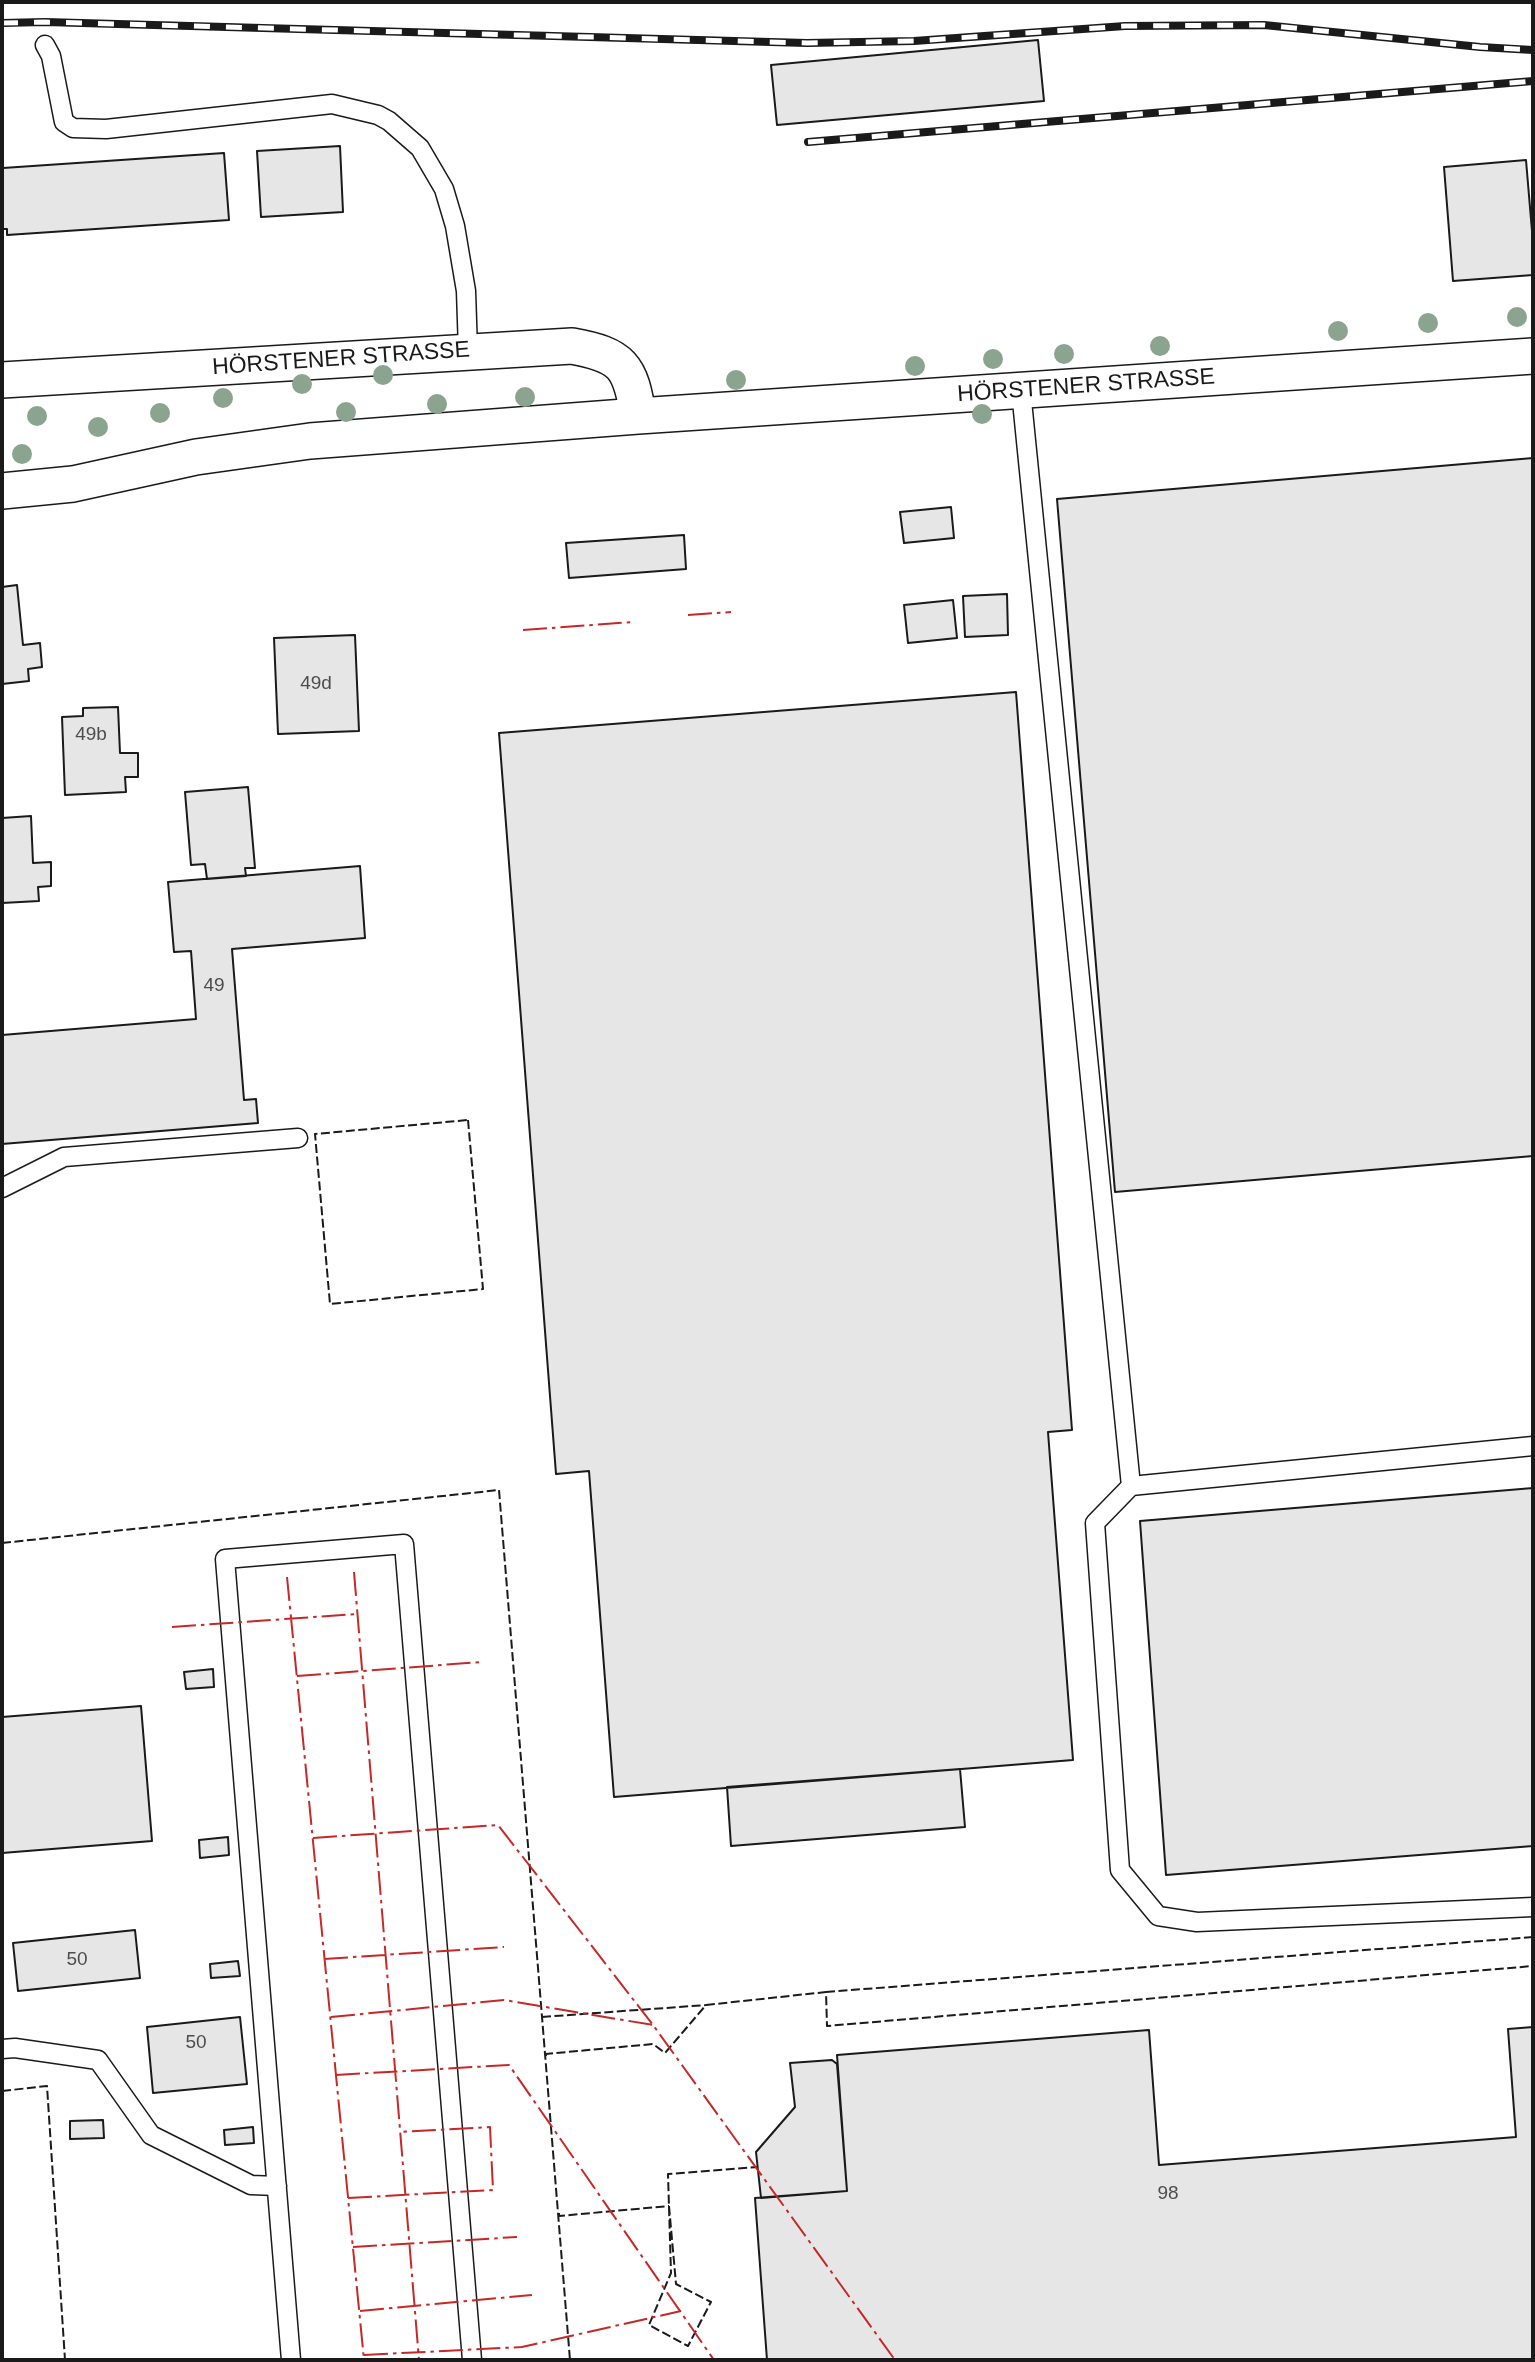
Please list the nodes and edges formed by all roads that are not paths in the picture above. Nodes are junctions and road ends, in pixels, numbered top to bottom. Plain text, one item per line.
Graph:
1 (45, 45) dead end
2 (468, 351) junction
3 (1533, 356) edge
4 (2, 380) edge
5 (1021, 391) junction
6 (638, 416) junction
7 (2, 491) edge
8 (298, 1138) dead end
9 (2, 1188) edge
10 (1533, 1446) edge
11 (1131, 1486) junction
12 (1533, 1907) edge
13 (2, 2049) edge
14 (277, 2186) junction
15 (291, 2360) edge
16 (472, 2360) edge

1 - 2 lane
2 - 4 street, HÖRSTENER STRASSE
2 - 6 street, HÖRSTENER STRASSE
3 - 5 street, HÖRSTENER STRASSE
5 - 6 street, HÖRSTENER STRASSE
5 - 11 lane
6 - 7 street, HÖRSTENER STRASSE
8 - 9 lane
10 - 11 lane
11 - 12 lane
13 - 14 lane
14 - 15 lane
14 - 16 lane

